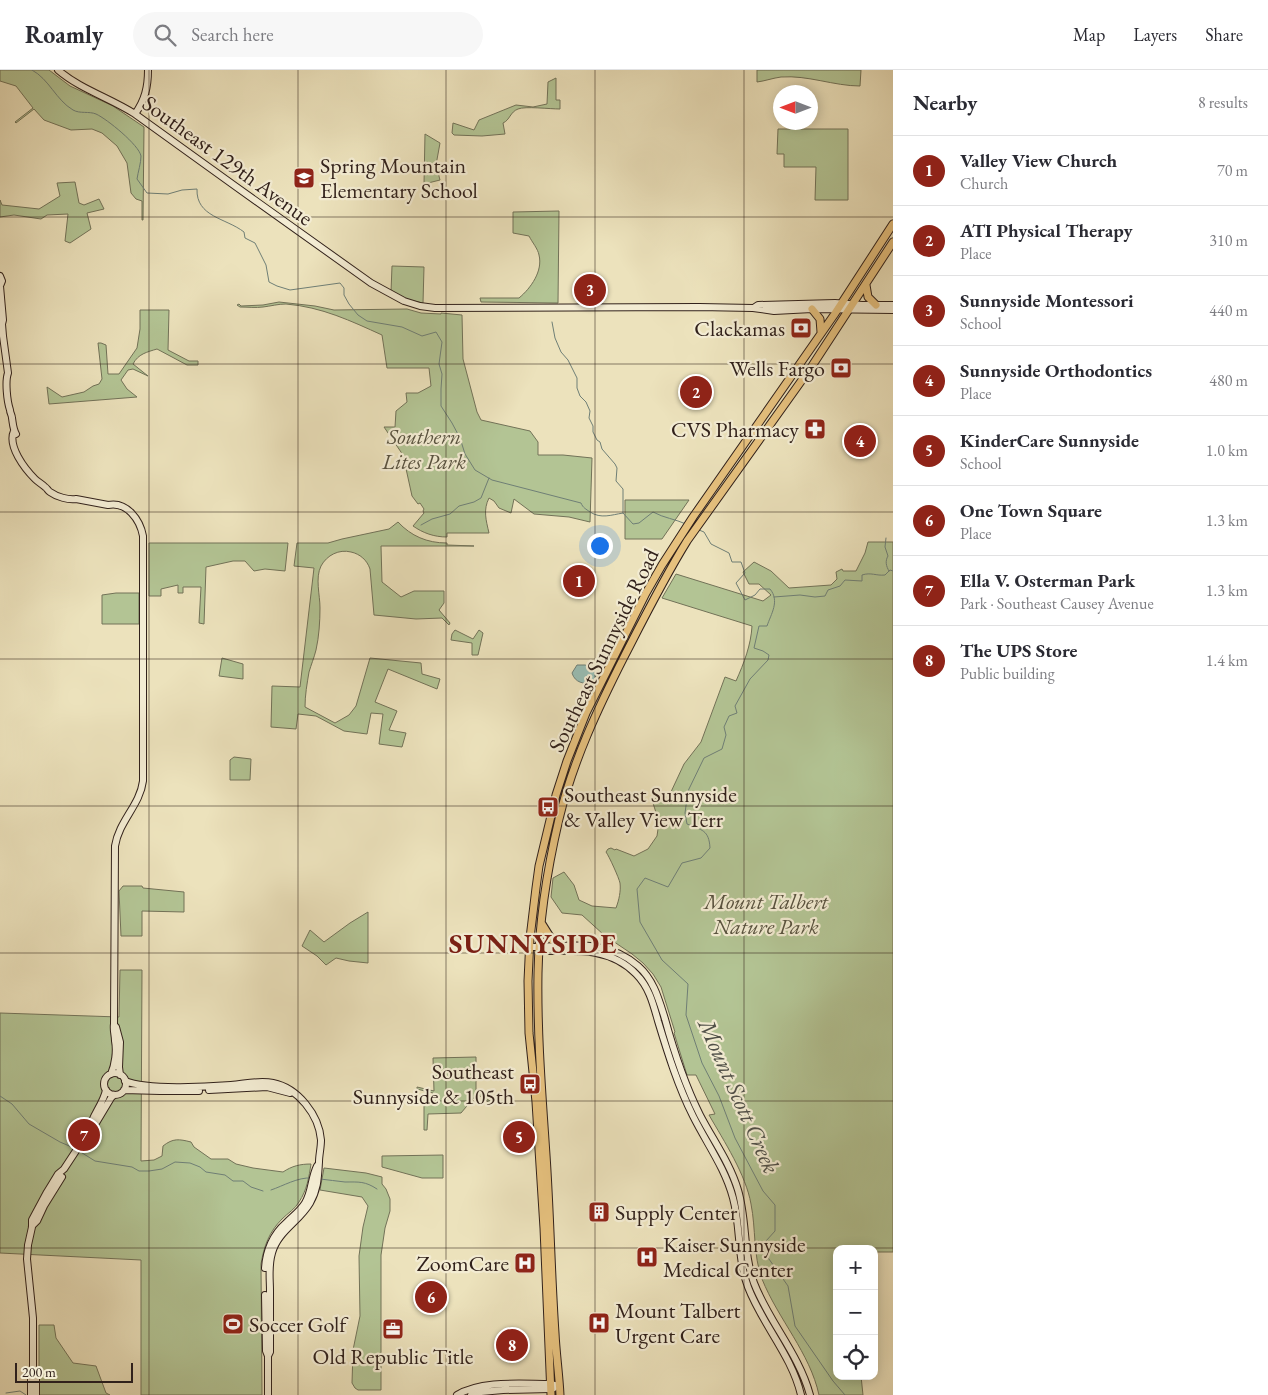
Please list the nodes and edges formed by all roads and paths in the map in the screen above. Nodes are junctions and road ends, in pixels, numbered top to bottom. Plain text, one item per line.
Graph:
1 (58, 70) edge
2 (148, 70) edge
3 (135, 114) junction
4 (892, 225) edge
5 (893, 235) edge
6 (893, 242) edge
7 (0, 276) edge
8 (866, 285) junction
9 (0, 286) edge
10 (876, 305) junction
11 (893, 305) edge
12 (840, 306) junction
13 (851, 307) junction
14 (753, 308) junction
15 (812, 309) junction
16 (893, 310) edge
17 (821, 332) junction
18 (542, 922) junction
19 (561, 945) junction
20 (529, 949) junction
21 (539, 949) junction
22 (655, 999) junction
23 (114, 1024) junction
24 (530, 1033) junction
25 (540, 1052) junction
26 (111, 1074) junction
27 (120, 1075) junction
28 (125, 1081) junction
29 (106, 1090) junction
30 (124, 1090) junction
31 (294, 1094) junction
32 (114, 1095) junction
33 (89, 1130) junction
34 (541, 1177) junction
35 (548, 1194) junction
36 (544, 1228) junction
37 (551, 1243) junction
38 (744, 1258) junction
39 (761, 1313) junction
40 (786, 1343) junction
41 (559, 1386) junction
42 (550, 1389) edge
43 (33, 1392) edge
44 (268, 1395) edge
45 (457, 1395) edge
46 (471, 1395) edge
47 (560, 1395) edge
48 (801, 1395) edge
49 (810, 1395) edge

1 - 3 main road, Southeast 129th Avenue
2 - 3 main road
3 - 14 main road, Southeast 129th Avenue
4 - 5 main road
4 - 12 main road, Southeast Sunnyside Road
6 - 8 main road, Southeast Sunnyside Road
7 - 9 main road
8 - 10 main road
8 - 13 main road, Southeast Sunnyside Road
9 - 23 main road
10 - 11 main road
10 - 13 main road
12 - 13 main road
12 - 14 main road
12 - 15 main road
12 - 17 main road, Southeast Sunnyside Road
13 - 16 main road
13 - 18 main road, Southeast Sunnyside Road
14 - 15 main road
15 - 17 main road
17 - 20 main road, Southeast Sunnyside Road
18 - 19 main road
18 - 21 main road, Southeast Sunnyside Road
19 - 21 main road
19 - 22 main road
20 - 21 main road
20 - 24 main road, Southeast Sunnyside Road
21 - 22 main road
21 - 25 main road, Southeast Sunnyside Road
22 - 38 main road
23 - 26 main road
23 - 27 main road
24 - 25 main road
24 - 34 main road, Southeast Sunnyside Road
25 - 35 main road, Southeast Sunnyside Road
26 - 27 main road
26 - 29 main road
27 - 28 main road
28 - 30 main road
28 - 31 main road
29 - 32 main road
29 - 33 main road
30 - 31 main road
30 - 32 main road
31 - 44 main road
32 - 33 main road
33 - 43 main road
34 - 35 main road
34 - 36 main road, Southeast Sunnyside Road
35 - 37 main road, Southeast Sunnyside Road
36 - 37 main road
36 - 42 main road, Southeast Sunnyside Road
37 - 41 main road, Southeast Sunnyside Road
38 - 39 main road
38 - 40 main road
39 - 40 main road
39 - 48 main road
40 - 49 main road
41 - 42 main road
41 - 47 main road, Southeast Sunnyside Road
42 - 45 main road
42 - 46 main road

